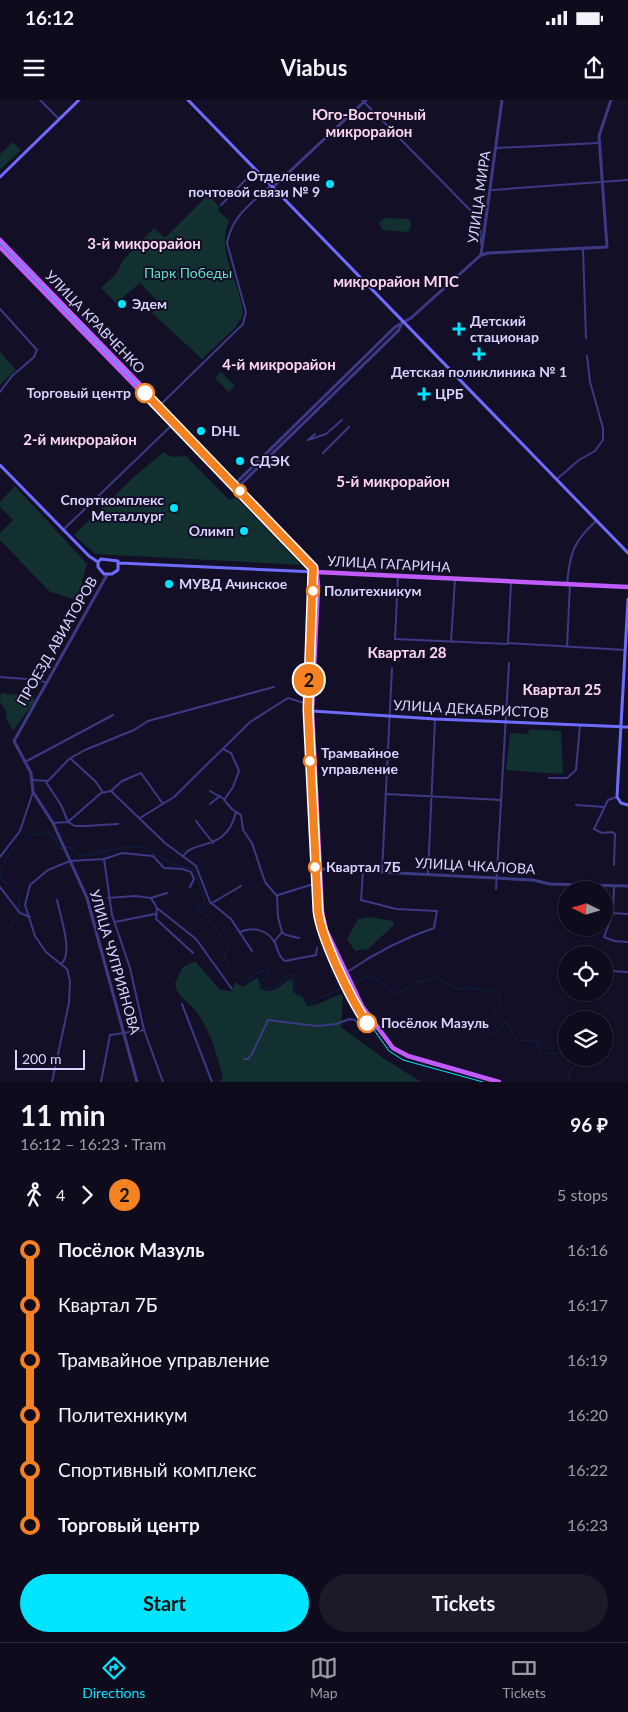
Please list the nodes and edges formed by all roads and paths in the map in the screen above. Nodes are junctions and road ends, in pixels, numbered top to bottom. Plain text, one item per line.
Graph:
1 (40, 100) edge
2 (79, 100) edge
3 (188, 100) edge
4 (502, 100) edge
5 (612, 100) edge
6 (364, 101) edge
7 (59, 119) junction
8 (599, 143) junction
9 (497, 148) junction
10 (255, 170) junction
11 (0, 177) edge
12 (628, 180) edge
13 (602, 182) junction
14 (271, 187) junction
15 (492, 190) junction
16 (221, 205) dead end
17 (1, 244) edge
18 (584, 249) junction
19 (484, 250) junction
20 (481, 256) junction
21 (0, 308) edge
22 (403, 321) junction
23 (586, 338) dead end
24 (587, 356) dead end
25 (0, 392) edge
26 (158, 407) junction
27 (342, 420) dead end
28 (174, 423) junction
29 (349, 427) dead end
30 (315, 434) dead end
31 (323, 453) dead end
32 (0, 465) edge
33 (556, 479) junction
34 (235, 486) junction
35 (597, 521) junction
36 (63, 530) junction
37 (628, 553) edge
38 (98, 562) junction
39 (119, 563) junction
40 (316, 572) junction
41 (107, 575) junction
42 (398, 576) junction
43 (455, 579) junction
44 (512, 582) junction
45 (569, 584) junction
46 (628, 587) edge
47 (628, 599) edge
48 (451, 642) junction
49 (508, 644) junction
50 (567, 647) junction
51 (626, 650) junction
52 (508, 663) dead end
53 (392, 668) dead end
54 (0, 677) edge
55 (47, 684) junction
56 (274, 687) dead end
57 (304, 704) dead end
58 (312, 711) junction
59 (113, 715) dead end
60 (390, 716) junction
61 (436, 720) junction
62 (505, 722) junction
63 (580, 725) junction
64 (622, 726) junction
65 (628, 727) edge
66 (14, 744) joint
67 (223, 748) junction
68 (71, 758) junction
69 (25, 762) junction
70 (549, 778) dead end
71 (32, 780) junction
72 (46, 782) junction
73 (111, 791) junction
74 (210, 791) dead end
75 (33, 792) junction
76 (102, 792) junction
77 (386, 794) junction
78 (220, 796) junction
79 (433, 796) junction
80 (617, 797) junction
81 (224, 799) junction
82 (501, 800) junction
83 (163, 804) junction
84 (210, 804) dead end
85 (576, 805) dead end
86 (628, 805) edge
87 (604, 807) junction
88 (236, 812) junction
89 (140, 818) junction
90 (196, 821) dead end
91 (68, 822) junction
92 (53, 824) junction
93 (118, 824) dead end
94 (213, 843) junction
95 (183, 856) junction
96 (0, 857) edge
97 (104, 859) junction
98 (70, 861) junction
99 (614, 866) dead end
100 (320, 869) junction
101 (363, 871) junction
102 (382, 872) junction
103 (428, 875) junction
104 (497, 878) junction
105 (320, 882) junction
106 (241, 886) dead end
107 (614, 886) junction
108 (628, 886) edge
109 (0, 887) edge
110 (190, 887) dead end
111 (496, 888) dead end
112 (167, 893) dead end
113 (277, 896) junction
114 (108, 898) junction
115 (151, 898) junction
116 (57, 900) dead end
117 (212, 903) junction
118 (157, 908) junction
119 (155, 914) junction
120 (613, 914) joint
121 (628, 914) edge
122 (30, 917) junction
123 (114, 922) junction
124 (240, 932) junction
125 (282, 932) junction
126 (604, 936) edge
127 (300, 938) dead end
128 (275, 941) junction
129 (628, 942) edge
130 (317, 948) dead end
131 (252, 951) dead end
132 (193, 953) dead end
133 (61, 964) junction
134 (613, 971) edge
135 (628, 972) edge
136 (347, 975) junction
137 (232, 989) dead end
138 (182, 1004) dead end
139 (378, 1029) junction
140 (144, 1030) junction
141 (124, 1032) junction
142 (244, 1059) dead end
143 (52, 1082) edge
144 (101, 1082) edge
145 (138, 1082) edge
146 (162, 1082) edge
147 (212, 1082) edge
148 (499, 1082) edge

1 - 7 street
2 - 7 main road
3 - 10 main road
4 - 9 street, УЛИЦА МИРА
5 - 8 street
6 - 14 street
6 - 19 street
7 - 11 main road
8 - 9 street
8 - 13 street
9 - 15 street, УЛИЦА МИРА
10 - 14 main road
10 - 16 street
12 - 13 street
13 - 15 street
13 - 18 street
14 - 22 main road
14 - 26 street
15 - 19 street, УЛИЦА МИРА
17 - 26 main road, УЛИЦА КРАВЧЕНКО
18 - 20 street
18 - 23 street
19 - 20 street, УЛИЦА МИРА
20 - 22 street, УЛИЦА МИРА
21 - 25 street
22 - 33 main road
22 - 34 street, УЛИЦА МИРА
24 - 33 street
26 - 28 main road, УЛИЦА КРАВЧЕНКО
27 - 30 street
28 - 34 main road, УЛИЦА КРАВЧЕНКО
28 - 36 street
29 - 31 street
32 - 36 main road
33 - 35 main road
34 - 40 main road, УЛИЦА КРАВЧЕНКО
35 - 37 main road
35 - 45 street
36 - 38 main road
38 - 39 main road, УЛИЦА ГАГАРИНА
38 - 41 main road
39 - 40 main road, УЛИЦА ГАГАРИНА
39 - 41 main road
40 - 42 main road, УЛИЦА ГАГАРИНА
40 - 58 main road, УЛИЦА КРАВЧЕНКО
41 - 55 street, ПРОЕЗД АВИАТОРОВ
42 - 43 main road, УЛИЦА ГАГАРИНА
42 - 48 street
43 - 44 main road, УЛИЦА ГАГАРИНА
43 - 48 street
44 - 45 main road, УЛИЦА ГАГАРИНА
44 - 49 street
45 - 46 main road, УЛИЦА ГАГАРИНА
45 - 50 street
47 - 51 main road
48 - 49 street
49 - 50 street
50 - 51 street
51 - 64 main road
52 - 62 street
53 - 60 street
54 - 55 street
55 - 66 street, ПРОЕЗД АВИАТОРОВ
56 - 68 street
57 - 67 street
58 - 60 main road, УЛИЦА ДЕКАБРИСТОВ
58 - 100 main road, УЛИЦА КРАВЧЕНКО
59 - 69 street
60 - 61 main road, УЛИЦА ДЕКАБРИСТОВ
60 - 77 street
61 - 62 main road, УЛИЦА ДЕКАБРИСТОВ
61 - 79 street
62 - 63 main road, УЛИЦА ДЕКАБРИСТОВ
62 - 82 street
63 - 64 main road, УЛИЦА ДЕКАБРИСТОВ
63 - 70 street
64 - 65 main road, УЛИЦА ДЕКАБРИСТОВ
64 - 80 main road
66 - 69 street, УЛИЦА ЧУПРИЯНОВА
67 - 81 street
67 - 83 street
68 - 72 street
68 - 76 street
69 - 71 street, УЛИЦА ЧУПРИЯНОВА
71 - 72 street
71 - 75 street, УЛИЦА ЧУПРИЯНОВА
72 - 91 street
73 - 76 street
73 - 83 street
73 - 89 street
74 - 78 street
75 - 92 street, УЛИЦА ЧУПРИЯНОВА
75 - 96 street
76 - 91 street
77 - 79 street
77 - 102 street
78 - 81 street
78 - 84 street
79 - 82 street
79 - 103 street
80 - 86 main road
80 - 87 street
81 - 88 street
82 - 104 street
83 - 89 street
85 - 87 street
87 - 99 street
88 - 94 street
88 - 113 street
89 - 95 street
90 - 94 street
91 - 92 street
91 - 93 street
92 - 98 street, УЛИЦА ЧУПРИЯНОВА
94 - 95 street
95 - 117 street
97 - 98 street
97 - 110 street
97 - 114 street
98 - 122 street
98 - 141 street, УЛИЦА ЧУПРИЯНОВА
100 - 101 street, УЛИЦА ЧКАЛОВА
100 - 105 main road, УЛИЦА КРАВЧЕНКО
101 - 102 street, УЛИЦА ЧКАЛОВА
101 - 136 street
102 - 103 street, УЛИЦА ЧКАЛОВА
103 - 104 street, УЛИЦА ЧКАЛОВА
104 - 107 street, УЛИЦА ЧКАЛОВА
104 - 111 street
105 - 113 street
105 - 136 main road, УЛИЦА КРАВЧЕНКО
106 - 117 street
107 - 108 street, УЛИЦА ЧКАЛОВА
107 - 120 street
109 - 122 street
112 - 115 street
113 - 125 street
114 - 115 street
114 - 123 street
115 - 118 street
116 - 133 street
117 - 124 street
118 - 119 street
118 - 137 street
119 - 123 street
119 - 132 street
120 - 121 street
122 - 133 street
123 - 140 street
124 - 128 street
124 - 131 street
125 - 127 street
125 - 128 street
126 - 129 street
128 - 130 street
133 - 143 street
134 - 135 street
136 - 139 main road, УЛИЦА КРАВЧЕНКО
138 - 147 street
139 - 142 street
139 - 148 main road, УЛИЦА КРАВЧЕНКО
140 - 141 street
140 - 146 street
141 - 144 street
141 - 145 street, УЛИЦА ЧУПРИЯНОВА

